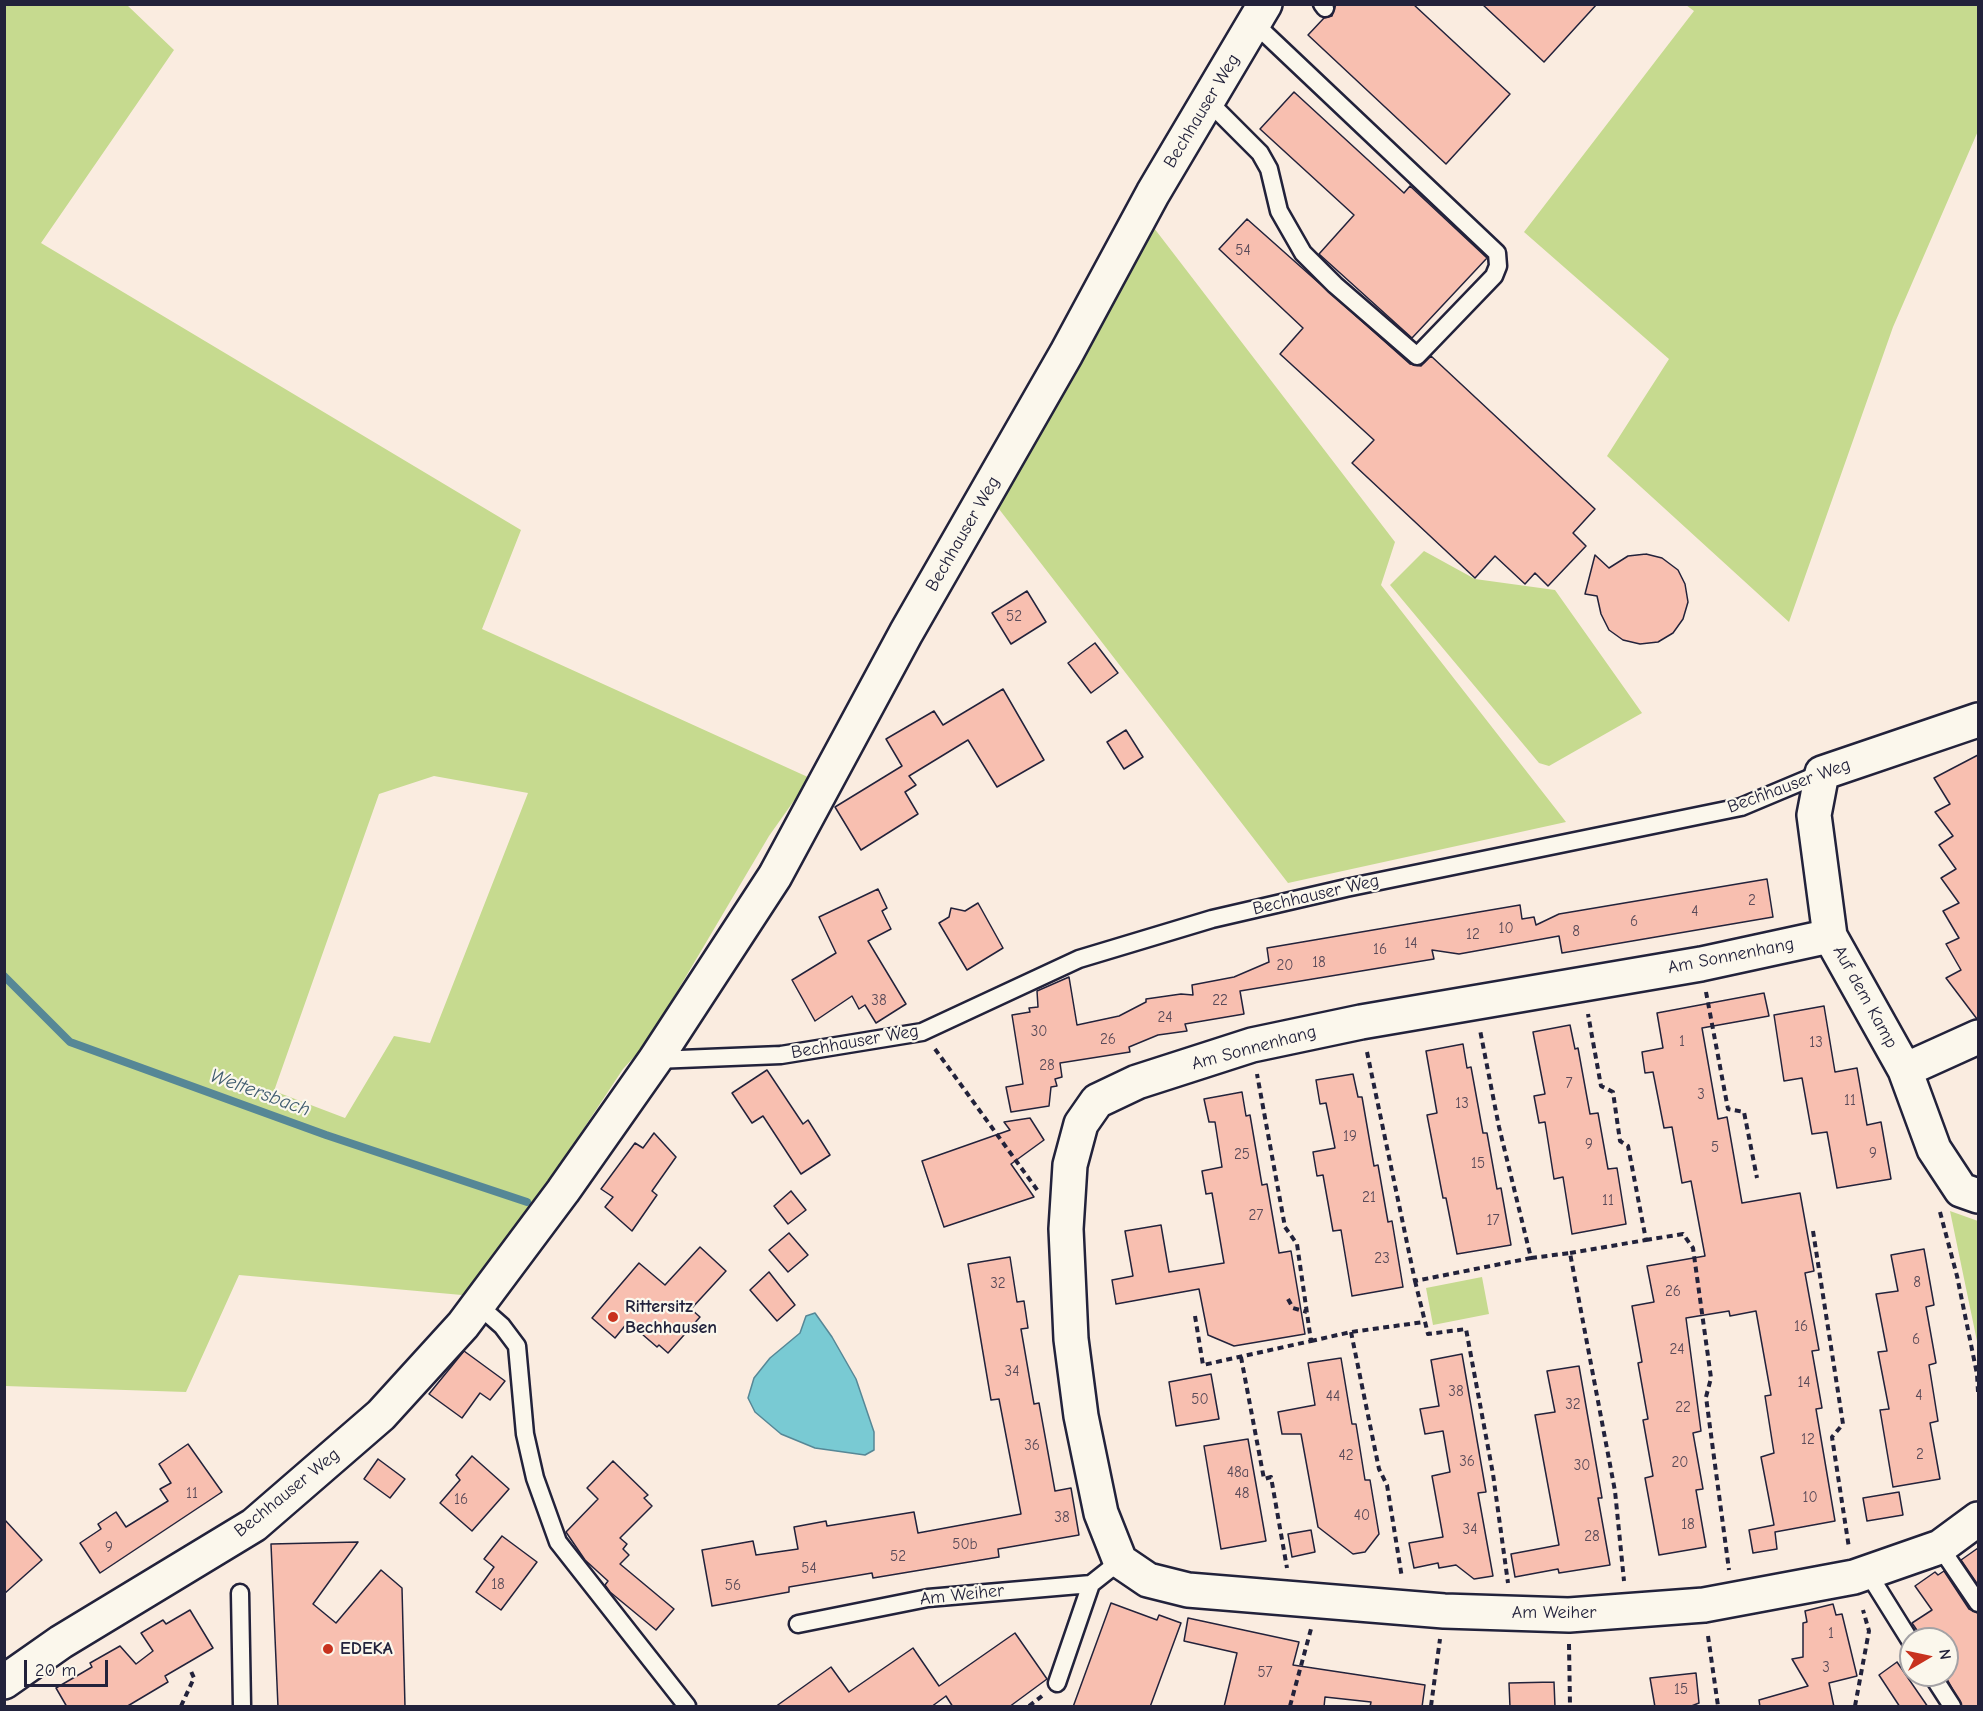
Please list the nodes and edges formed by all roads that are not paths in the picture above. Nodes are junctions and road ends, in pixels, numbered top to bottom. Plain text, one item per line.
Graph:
1 (1259, 14) edge
2 (1208, 101) junction
3 (1978, 720) edge
4 (1822, 773) junction
5 (1830, 936) junction
6 (1978, 1037) edge
7 (655, 1060) junction
8 (1905, 1070) junction
9 (1978, 1196) edge
10 (477, 1304) junction
11 (1978, 1519) edge
12 (1940, 1547) junction
13 (1120, 1561) junction
14 (1861, 1575) junction
15 (1090, 1584) junction
16 (240, 1593) dead end
17 (1978, 1603) edge
18 (798, 1624) dead end
19 (1900, 1627) edge
20 (4, 1682) edge
21 (1057, 1683) dead end
22 (1940, 1687) edge
23 (242, 1707) edge
24 (687, 1707) edge
25 (1952, 1707) edge

1 - 2 street, Bechhauser Weg
1 - 2 lane
2 - 7 street, Bechhauser Weg
3 - 4 street, Bechhauser Weg
4 - 5 street, Auf dem Kamp
4 - 7 lane, Bechhauser Weg
5 - 8 street, Auf dem Kamp
5 - 13 street, Am Sonnenhang
6 - 8 street
7 - 10 street, Bechhauser Weg
8 - 9 street, Auf dem Kamp
10 - 20 street, Bechhauser Weg
10 - 24 lane
11 - 12 street, Am Weiher
12 - 14 street, Am Weiher
12 - 17 lane
13 - 14 street, Am Weiher
13 - 15 lane
14 - 19 lane
15 - 18 lane, Am Weiher
15 - 21 lane
16 - 23 lane
22 - 25 lane

